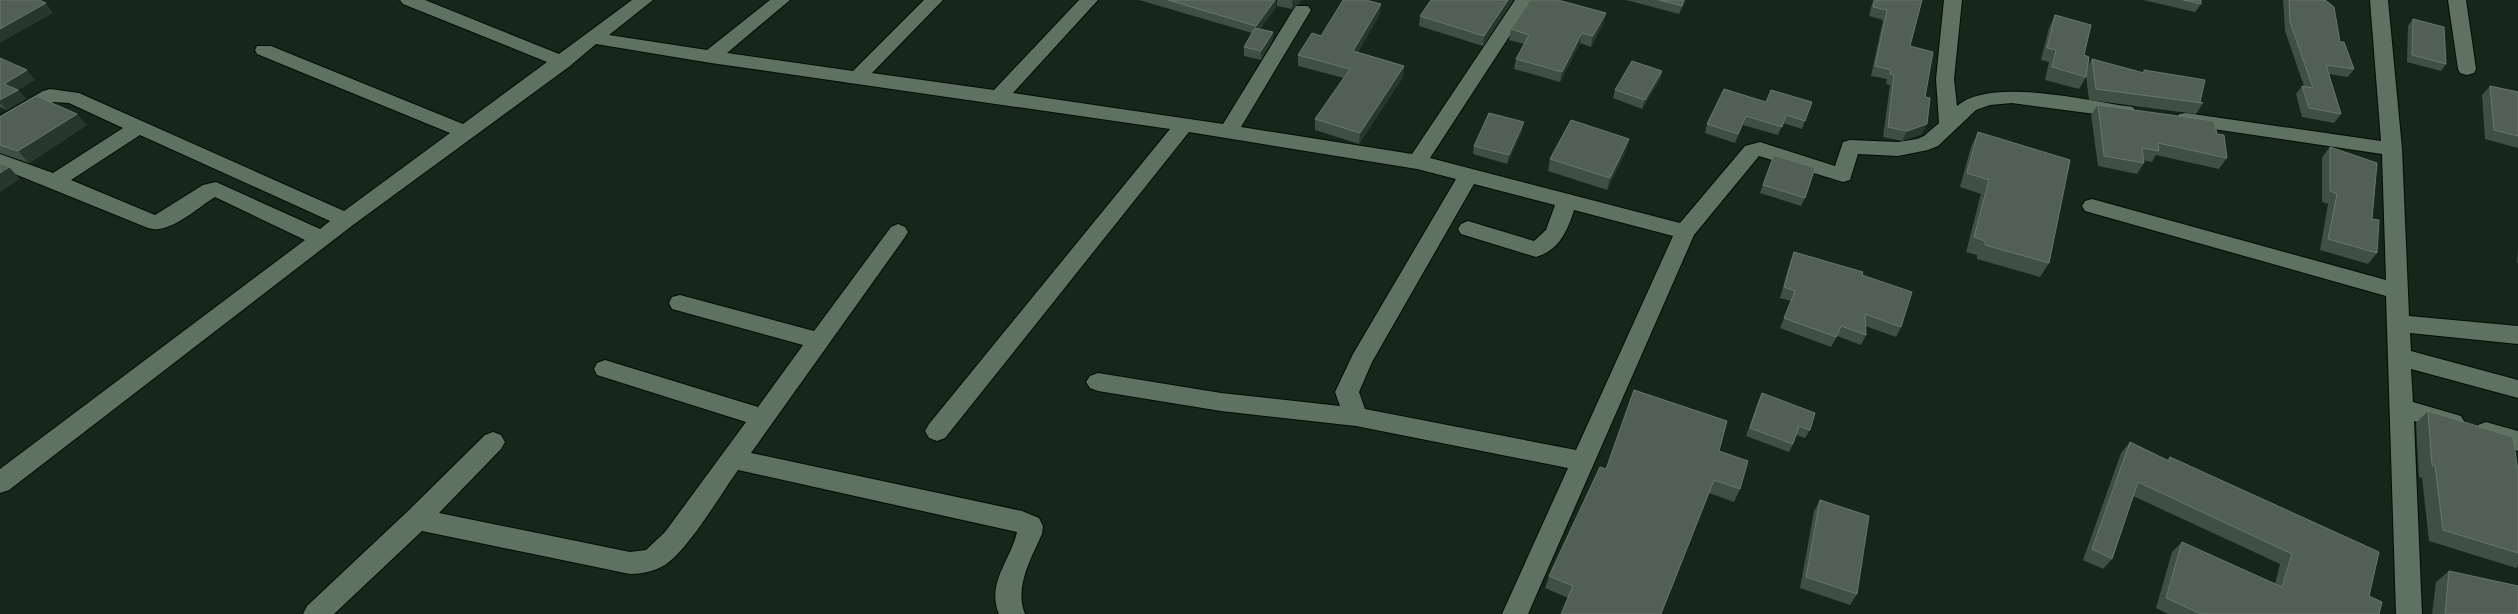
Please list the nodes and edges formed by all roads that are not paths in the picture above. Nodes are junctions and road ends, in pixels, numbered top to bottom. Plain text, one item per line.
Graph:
1 (409, 0) edge
2 (644, 0) edge
3 (781, 0) edge
4 (934, 0) edge
5 (1524, 0) edge
6 (1953, 0) edge
7 (2379, 0) edge
8 (2457, 0) edge
9 (1082, 1) edge
10 (1302, 10) dead end
11 (595, 38) junction
12 (264, 50) dead end
13 (711, 57) junction
14 (563, 62) junction
15 (2467, 69) dead end
16 (857, 78) junction
17 (998, 97) junction
18 (2143, 114) edge
19 (2166, 117) edge
20 (1949, 124) junction
21 (0, 125) edge
22 (1184, 125) junction
23 (138, 127) junction
24 (465, 132) junction
25 (1228, 132) junction
26 (2392, 149) junction
27 (0, 160) edge
28 (1417, 162) junction
29 (1468, 176) junction
30 (55, 180) junction
31 (1566, 202) junction
32 (2092, 206) dead end
33 (346, 220) junction
34 (1468, 229) dead end
35 (898, 232) dead end
36 (1685, 232) junction
37 (322, 239) junction
38 (2398, 291) junction
39 (680, 303) dead end
40 (2400, 324) junction
41 (2518, 336) edge
42 (818, 341) junction
43 (2401, 357) junction
44 (605, 369) dead end
45 (1098, 382) dead end
46 (2518, 389) edge
47 (2402, 408) junction
48 (1356, 417) junction
49 (763, 418) junction
50 (937, 431) dead end
51 (2518, 441) edge
52 (493, 442) dead end
53 (733, 459) junction
54 (1583, 461) junction
55 (0, 483) edge
56 (417, 519) junction
57 (316, 614) edge
58 (1012, 614) edge
59 (1515, 614) edge
60 (2408, 614) edge

1 - 14 street
2 - 11 street
3 - 13 street
4 - 16 street
5 - 28 street
6 - 20 street
7 - 26 street
8 - 15 street
9 - 17 street
10 - 25 street
11 - 13 street
11 - 14 street
12 - 24 street
13 - 16 street
14 - 24 street
16 - 17 street
17 - 22 street
18 - 20 street
19 - 26 street
20 - 36 street
21 - 23 street
22 - 25 street
22 - 50 street
23 - 30 street
23 - 33 street
24 - 33 street
25 - 28 street
26 - 38 street
27 - 30 street
28 - 29 street
29 - 31 street
29 - 48 street
30 - 37 street
31 - 34 street
31 - 36 street
32 - 38 street
33 - 37 street
35 - 42 street
36 - 54 street
37 - 55 street
38 - 40 street
39 - 42 street
40 - 41 street
40 - 43 street
42 - 49 street
43 - 46 street
43 - 47 street
44 - 49 street
45 - 48 street
47 - 51 street
47 - 60 street
48 - 54 street
49 - 53 street
52 - 56 street
53 - 56 street
53 - 58 street
54 - 59 street
56 - 57 street

